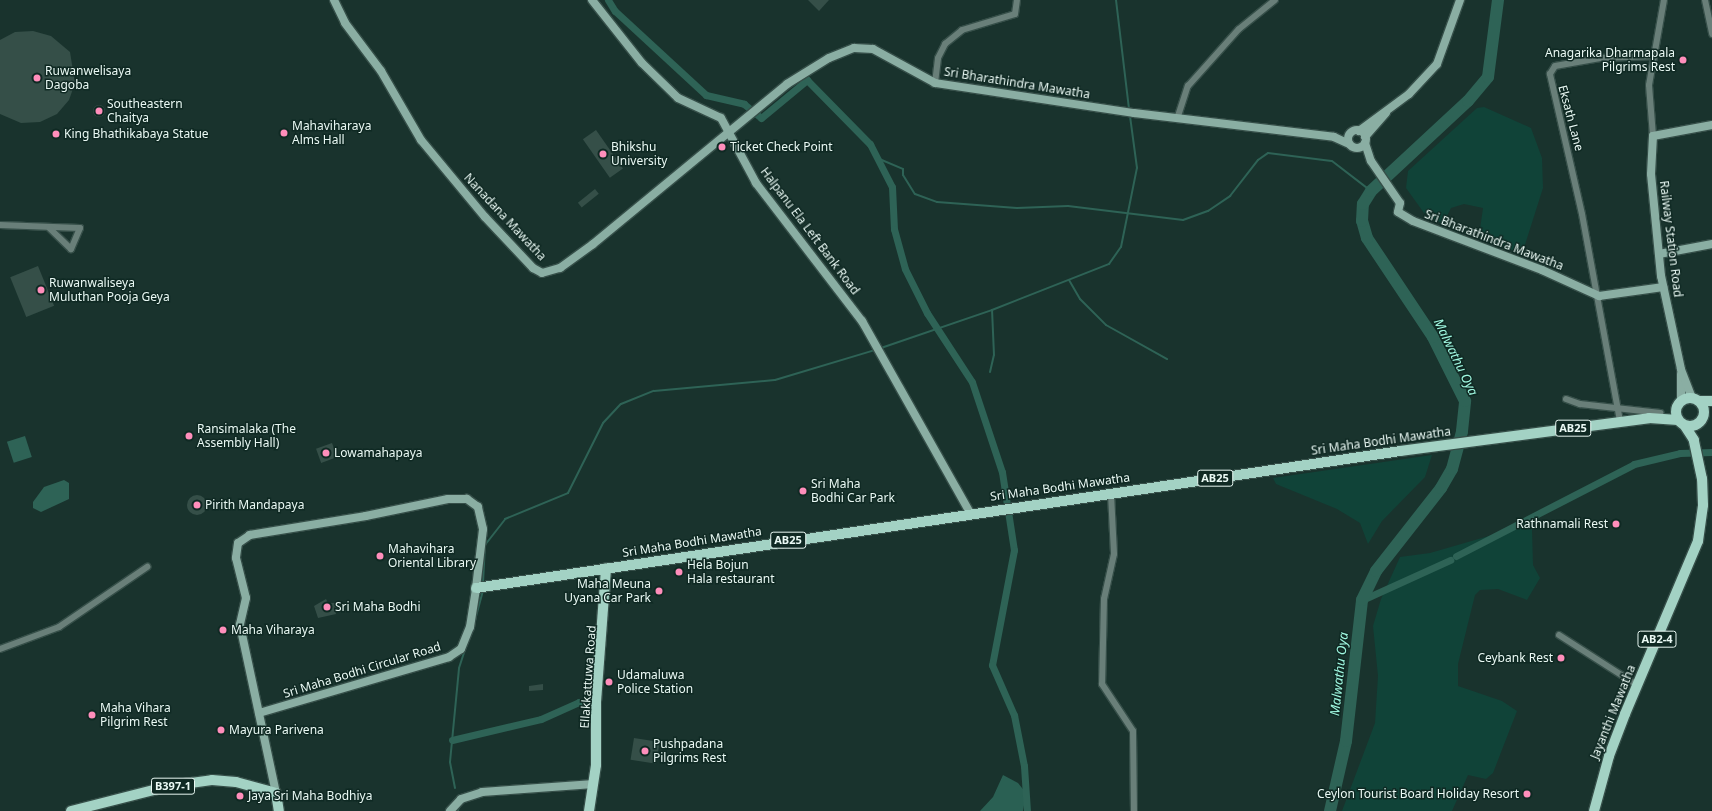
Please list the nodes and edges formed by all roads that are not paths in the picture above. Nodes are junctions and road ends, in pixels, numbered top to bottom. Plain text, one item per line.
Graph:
1 (334, 0) edge
2 (592, 0) edge
3 (1017, 0) edge
4 (1275, 0) edge
5 (1460, 0) edge
6 (1664, 0) edge
7 (1705, 0) edge
8 (1712, 34) edge
9 (1654, 56) junction
10 (935, 83) junction
11 (1386, 113) junction
12 (1178, 116) junction
13 (1712, 125) edge
14 (729, 131) junction
15 (1359, 131) junction
16 (1351, 133) junction
17 (1653, 136) junction
18 (1334, 137) junction
19 (1365, 140) junction
20 (1350, 144) junction
21 (1357, 148) junction
22 (1371, 161) junction
23 (0, 225) edge
24 (49, 228) junction
25 (1712, 244) edge
26 (1659, 254) junction
27 (1663, 287) junction
28 (1595, 294) junction
29 (1681, 369) junction
30 (1566, 398) dead end
31 (1695, 400) junction
32 (1712, 402) edge
33 (1678, 405) junction
34 (1616, 406) junction
35 (1660, 413) junction
36 (1705, 416) edge
37 (1649, 418) junction
38 (1620, 421) junction
39 (1681, 423) junction
40 (1694, 440) junction
41 (1110, 494) junction
42 (970, 513) junction
43 (148, 567) dead end
44 (606, 568) junction
45 (476, 588) junction
46 (1559, 635) dead end
47 (0, 648) edge
48 (1637, 685) junction
49 (259, 714) junction
50 (594, 784) junction
51 (276, 793) junction
52 (456, 805) edge
53 (72, 811) edge
54 (279, 811) edge
55 (589, 811) edge
56 (1134, 811) edge
57 (1594, 811) edge

1 - 14 main road, Nanadana Mawatha
2 - 14 main road, Halpanu Ela Left Bank Road
3 - 10 street
4 - 12 street
5 - 11 main road
6 - 9 street
7 - 8 street
9 - 17 street
9 - 28 street, Eksath Lane
10 - 12 main road, Sri Bharathindra Mawatha
10 - 14 main road, Sri Bharathindra Mawatha
11 - 15 main road
11 - 19 main road
12 - 18 main road, Sri Bharathindra Mawatha
13 - 17 main road
14 - 42 main road, Halpanu Ela Left Bank Road
15 - 16 main road, Sri Bharathindra Mawatha
15 - 19 main road
16 - 18 main road, Sri Bharathindra Mawatha
16 - 20 main road
17 - 26 main road, Railway Station Road
18 - 20 main road, Sri Bharathindra Mawatha
19 - 21 main road
19 - 22 main road, Sri Bharathindra Mawatha
20 - 21 main road, Sri Bharathindra Mawatha
21 - 22 main road, Sri Bharathindra Mawatha
22 - 28 main road, Sri Bharathindra Mawatha
23 - 24 street
24 - 24 street
25 - 26 main road
26 - 27 main road, Railway Station Road
27 - 28 main road, Sri Bharathindra Mawatha
27 - 29 main road, Railway Station Road
28 - 34 street, Eksath Lane
29 - 31 main road, Railway Station Road
29 - 33 main road, Railway Station Road
30 - 34 street
31 - 32 main road, Sri Maha Bodhi Mawatha
31 - 33 main road, Sri Maha Bodhi Mawatha
31 - 36 main road
33 - 35 main road, Sri Maha Bodhi Mawatha / AB25
33 - 39 main road
34 - 35 street
34 - 38 street, Eksath Lane
35 - 37 main road, Sri Maha Bodhi Mawatha / AB25
36 - 39 main road, Sri Maha Bodhi Mawatha
36 - 40 main road, Jayanthi Mawatha / AB2-4
37 - 38 main road, Sri Maha Bodhi Mawatha / AB25
37 - 39 main road, Sri Maha Bodhi Mawatha / AB25
38 - 41 main road, Sri Maha Bodhi Mawatha / AB25
39 - 40 main road, Jayanthi Mawatha / AB2-4
40 - 48 main road, Jayanthi Mawatha / AB2-4
41 - 42 main road, Sri Maha Bodhi Mawatha / AB25
41 - 56 street
42 - 44 main road, Sri Maha Bodhi Mawatha / AB25
43 - 47 street
44 - 45 main road, Sri Maha Bodhi Mawatha / AB25
44 - 50 main road, Ellakkattuwa Road
45 - 49 main road, Sri Maha Bodhi Circular Road
45 - 49 main road, Sri Maha Bodhi Circular Road
46 - 48 street
48 - 57 main road, Jayanthi Mawatha / AB2-4
49 - 51 main road, Sri Maha Bodhi Circular Road
50 - 52 main road
50 - 55 main road, Ellakkattuwa Road
51 - 53 main road, B397-1
51 - 54 main road

